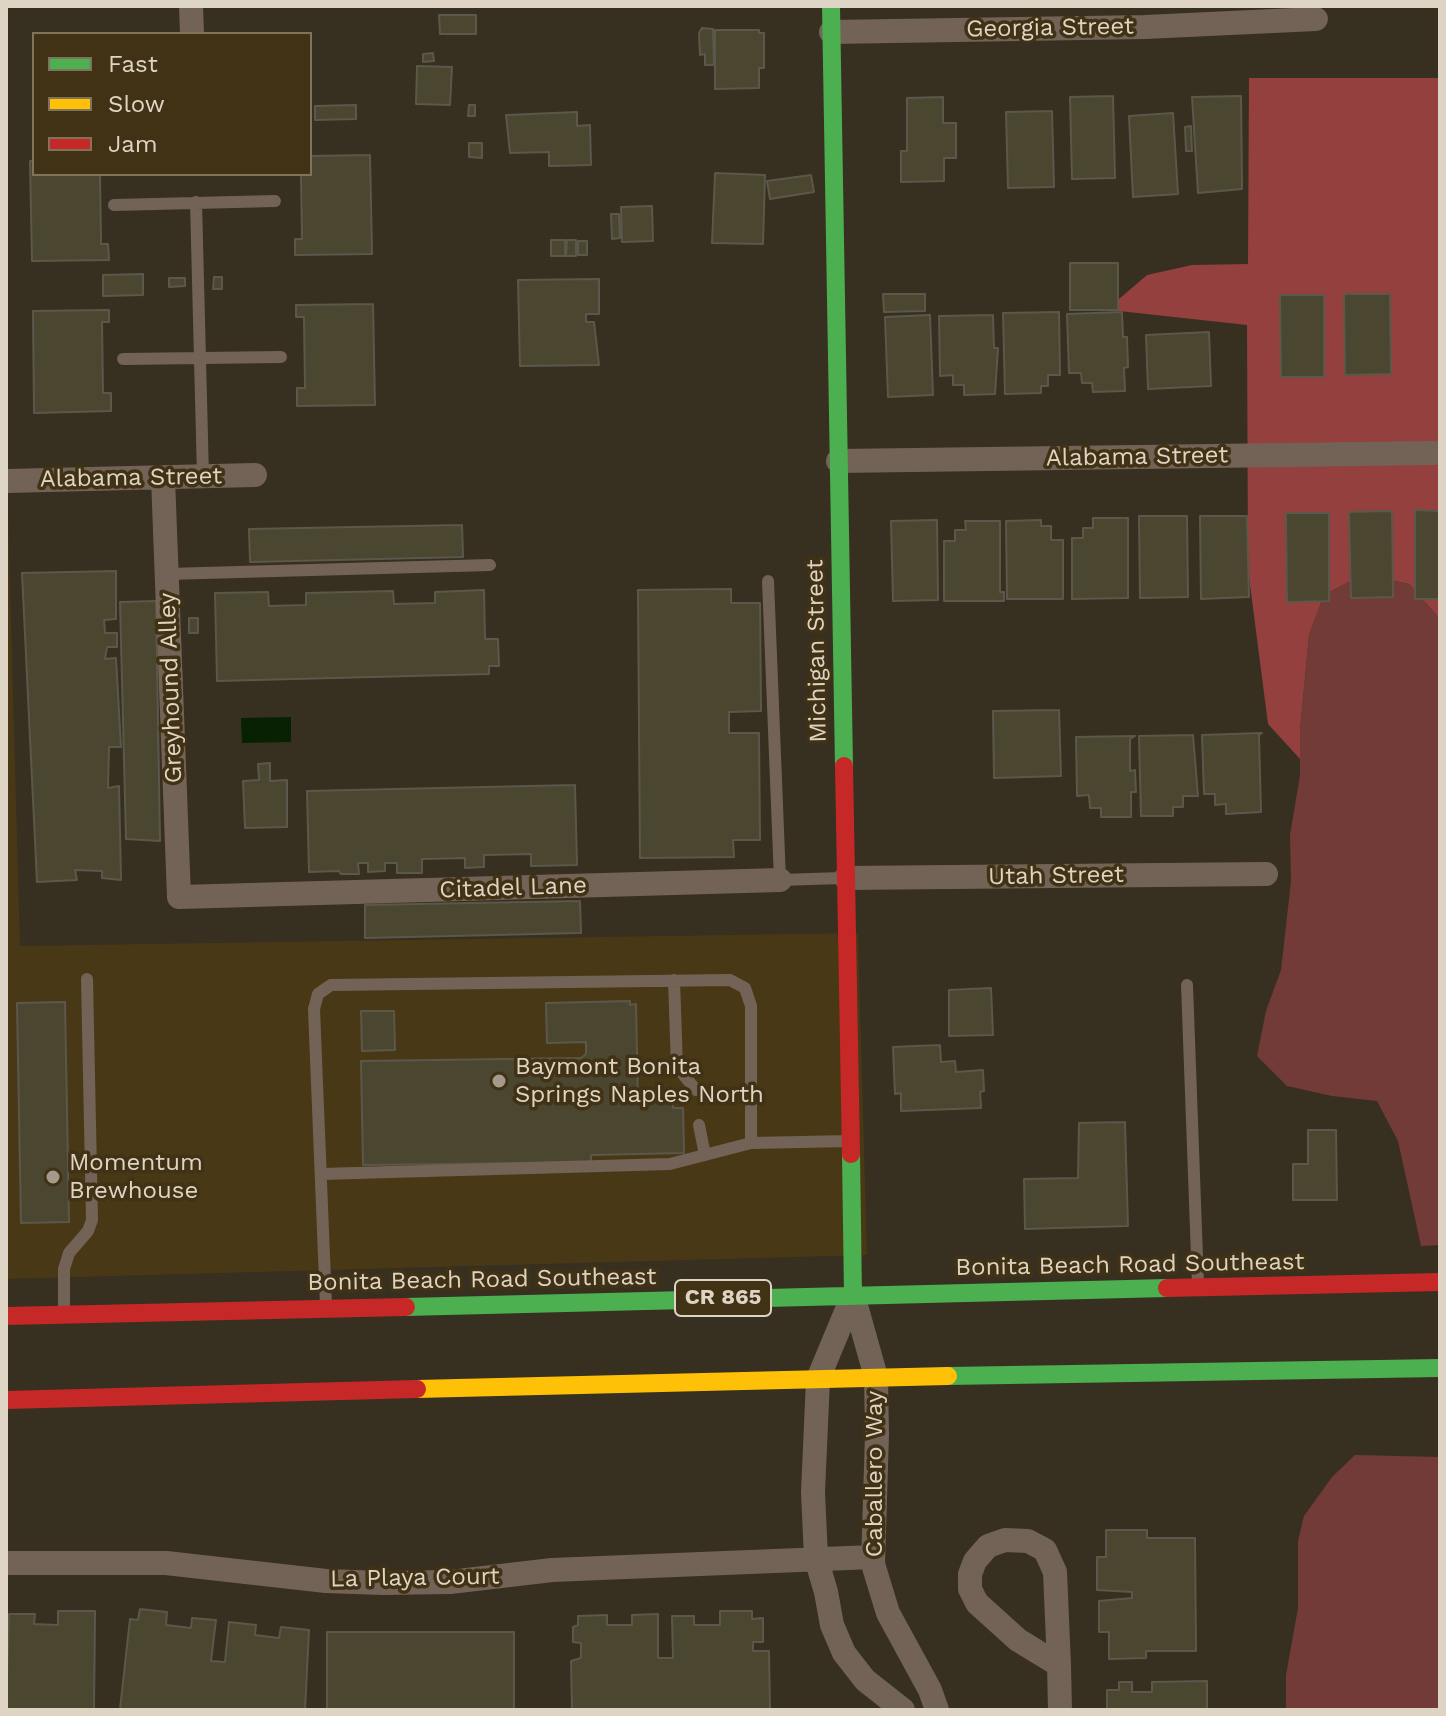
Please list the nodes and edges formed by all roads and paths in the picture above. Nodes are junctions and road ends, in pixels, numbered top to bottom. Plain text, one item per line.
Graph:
1 (191, 6) edge
2 (831, 6) edge
3 (1316, 19) dead end
4 (192, 32) edge
5 (831, 32) junction
6 (275, 201) dead end
7 (196, 202) junction
8 (114, 205) dead end
9 (281, 357) dead end
10 (123, 359) dead end
11 (200, 359) junction
12 (1435, 453) dead end
13 (838, 461) junction
14 (255, 475) dead end
15 (203, 477) junction
16 (163, 478) junction
17 (6, 481) edge
18 (490, 565) dead end
19 (167, 574) junction
20 (768, 581) dead end
21 (1266, 874) dead end
22 (846, 878) junction
23 (780, 880) junction
24 (179, 897) joint
25 (87, 979) dead end
26 (674, 980) junction
27 (1187, 985) dead end
28 (696, 1090) dead end
29 (699, 1125) dead end
30 (851, 1141) junction
31 (751, 1143) junction
32 (705, 1155) junction
33 (321, 1174) junction
34 (1440, 1282) edge
35 (1198, 1287) junction
36 (853, 1295) junction
37 (326, 1308) junction
38 (64, 1315) junction
39 (6, 1316) edge
40 (1440, 1368) edge
41 (876, 1377) junction
42 (818, 1379) junction
43 (6, 1400) edge
44 (873, 1557) junction
45 (816, 1558) junction
46 (6, 1563) edge
47 (1059, 1665) junction
48 (903, 1710) edge
49 (937, 1710) edge
50 (1060, 1710) edge

1 - 4 street
2 - 5 main road, Michigan Street
3 - 5 street, Georgia Street
5 - 13 main road, Michigan Street
6 - 7 lane
7 - 8 lane
7 - 11 lane
9 - 11 lane
10 - 11 lane
11 - 15 lane
12 - 13 street, Alabama Street
13 - 22 main road, Michigan Street
14 - 15 street, Alabama Street
15 - 16 street, Alabama Street
16 - 17 street, Alabama Street
16 - 19 street, Greyhound Alley
18 - 19 lane
19 - 24 street, Greyhound Alley
20 - 23 lane
21 - 22 street, Utah Street
22 - 23 lane, Citadel Lane
22 - 30 main road, Michigan Street
23 - 24 street, Citadel Lane
25 - 38 lane
26 - 28 lane
26 - 31 lane
26 - 33 lane
27 - 35 lane
29 - 32 lane
30 - 31 lane
30 - 36 main road, Michigan Street
31 - 32 lane
32 - 33 lane
33 - 37 lane
34 - 35 main road, Bonita Beach Road Southeast / CR 865
35 - 36 main road, Bonita Beach Road Southeast / CR 865
36 - 37 main road, Bonita Beach Road Southeast / CR 865
36 - 41 street, Caballero Way
36 - 42 street
37 - 38 main road, Bonita Beach Road Southeast / CR 865
38 - 39 main road, Bonita Beach Road Southeast / CR 865
40 - 41 main road
41 - 42 main road
41 - 44 street, Caballero Way
42 - 43 main road
42 - 45 street
44 - 45 street, La Playa Court
44 - 49 street, Caballero Way
45 - 46 street, La Playa Court
45 - 48 street
47 - 47 street
47 - 50 street

